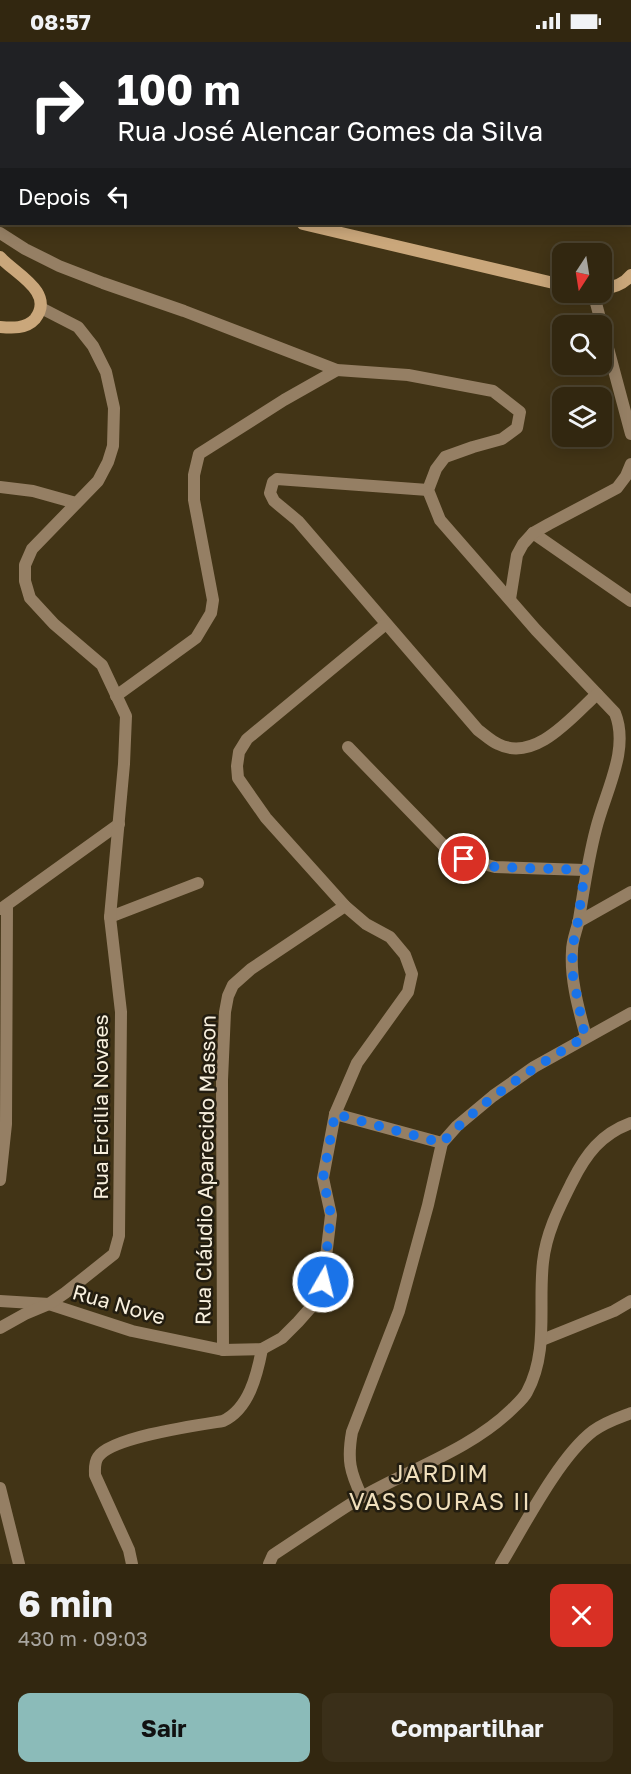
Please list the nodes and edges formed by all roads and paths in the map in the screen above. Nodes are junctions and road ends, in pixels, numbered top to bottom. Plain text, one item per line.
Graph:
1 (307, 225) edge
2 (0, 233) edge
3 (0, 257) edge
4 (631, 275) edge
5 (552, 283) edge
6 (612, 286) edge
7 (596, 303) edge
8 (41, 308) junction
9 (0, 327) edge
10 (337, 370) junction
11 (631, 434) edge
12 (631, 464) edge
13 (0, 487) edge
14 (429, 490) junction
15 (76, 503) junction
16 (533, 533) junction
17 (510, 599) junction
18 (631, 601) edge
19 (386, 624) junction
20 (597, 694) junction
21 (116, 696) junction
22 (348, 747) dead end
23 (119, 824) junction
24 (585, 870) junction
25 (198, 883) dead end
26 (631, 892) edge
27 (345, 906) junction
28 (3, 907) edge
29 (110, 917) junction
30 (578, 921) junction
31 (631, 1013) edge
32 (585, 1037) junction
33 (335, 1114) junction
34 (631, 1123) edge
35 (442, 1143) junction
36 (0, 1180) edge
37 (0, 1301) edge
38 (631, 1301) edge
39 (49, 1304) junction
40 (0, 1328) edge
41 (542, 1340) junction
42 (262, 1349) junction
43 (223, 1350) junction
44 (631, 1413) edge
45 (0, 1488) edge
46 (362, 1497) junction
47 (19, 1564) edge
48 (132, 1564) edge
49 (269, 1564) edge
50 (501, 1564) edge

1 - 5 main road
2 - 10 street
3 - 8 main road
4 - 6 main road
7 - 11 street
8 - 9 main road
8 - 15 street, Rua Ercilia Novaes
10 - 14 street
10 - 21 street
12 - 16 street
13 - 15 street
14 - 17 street
14 - 19 street
15 - 21 street, Rua Ercilia Novaes
16 - 17 street
16 - 18 street
17 - 20 street
19 - 20 street
19 - 27 street
20 - 24 street
21 - 23 street, Rua Ercilia Novaes
22 - 24 street
23 - 28 street
23 - 29 street, Rua Ercilia Novaes
24 - 30 street
25 - 29 street
26 - 30 street
27 - 33 street
27 - 43 street, Rua Cláudio Aparecido Masson
28 - 36 street
29 - 39 street, Rua Ercilia Novaes
30 - 32 street
31 - 32 street
32 - 35 street
33 - 35 street
33 - 42 street
34 - 41 street
35 - 46 street
37 - 39 street, Rua Nove
38 - 41 street
39 - 40 street, Rua Ercilia Novaes
39 - 43 street, Rua Nove
41 - 46 street
42 - 43 street, Rua Nove
42 - 48 street
44 - 50 street
45 - 47 street
46 - 49 street

